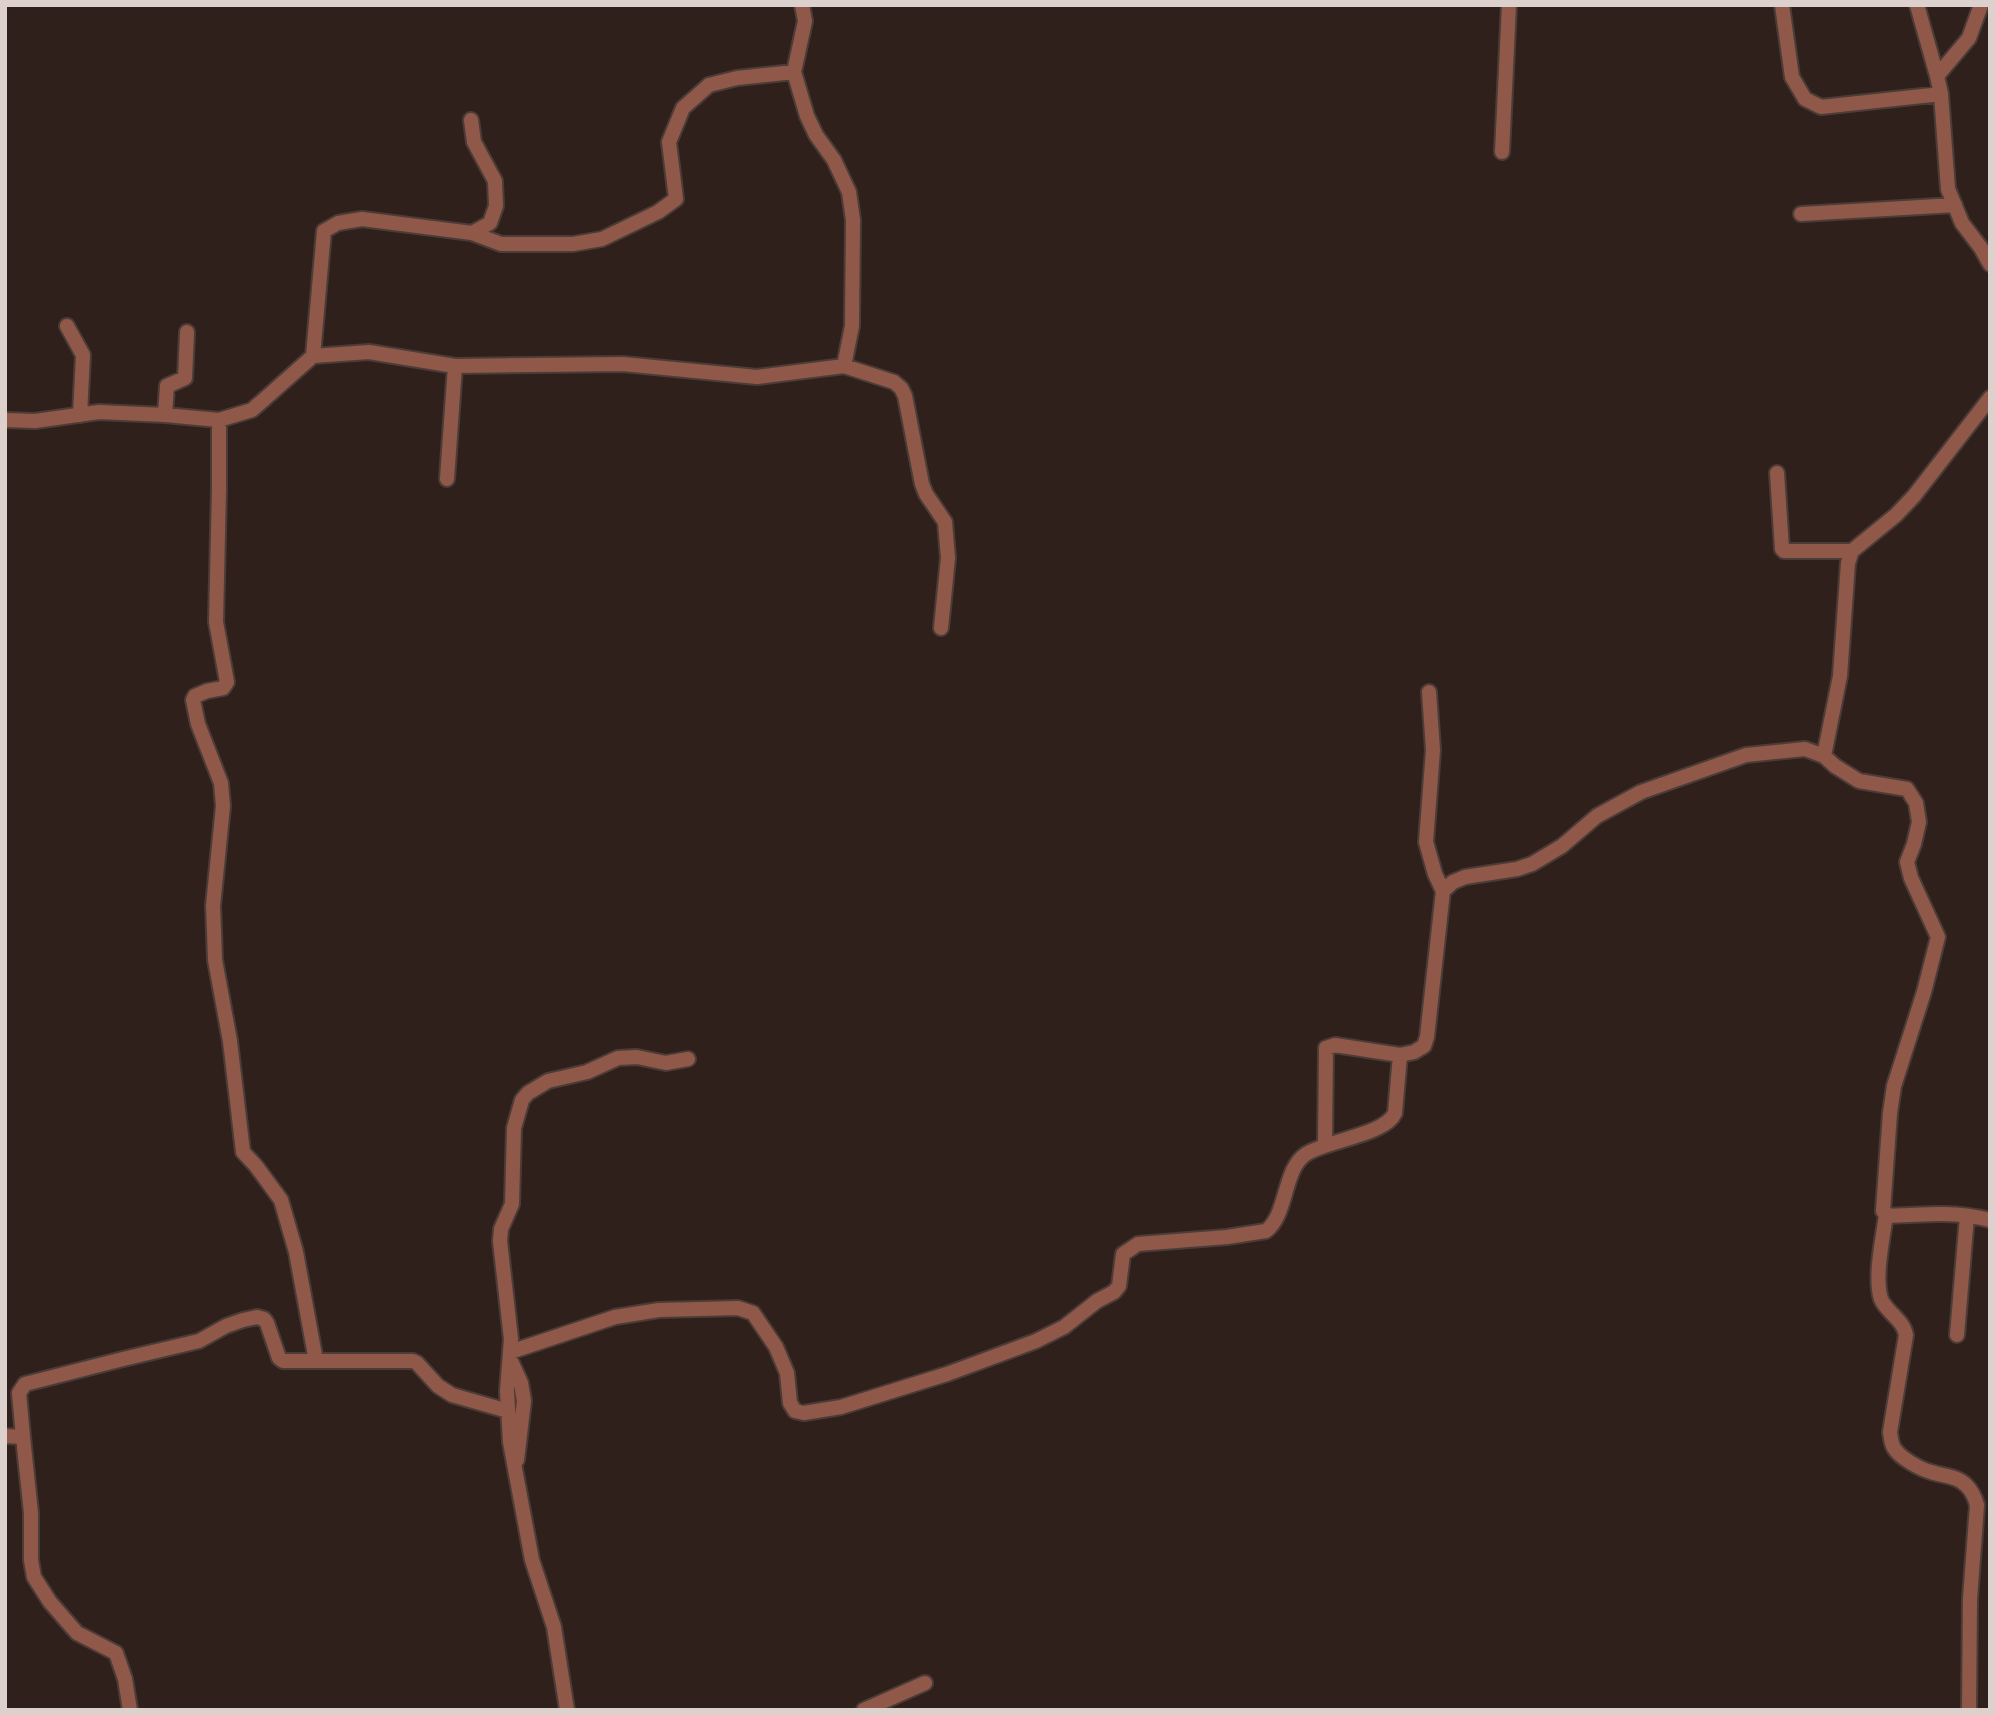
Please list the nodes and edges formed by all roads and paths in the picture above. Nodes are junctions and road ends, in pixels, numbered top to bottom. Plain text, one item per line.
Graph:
1 (802, 5) edge
2 (1509, 5) edge
3 (1782, 5) edge
4 (1917, 5) edge
5 (1981, 5) edge
6 (794, 72) junction
7 (1937, 76) junction
8 (1941, 94) junction
9 (471, 120) dead end
10 (1502, 152) dead end
11 (1955, 205) junction
12 (1801, 214) dead end
13 (472, 233) junction
14 (1990, 264) edge
15 (67, 326) dead end
16 (187, 331) dead end
17 (313, 356) junction
18 (455, 366) junction
19 (844, 366) junction
20 (1990, 398) edge
21 (80, 415) junction
22 (165, 415) junction
23 (5, 420) edge
24 (219, 420) junction
25 (1777, 473) dead end
26 (446, 479) dead end
27 (1852, 551) junction
28 (941, 628) dead end
29 (1429, 692) dead end
30 (1824, 756) junction
31 (1443, 891) junction
32 (1400, 1055) junction
33 (688, 1059) dead end
34 (1325, 1145) junction
35 (1886, 1216) junction
36 (1967, 1216) junction
37 (1990, 1220) edge
38 (1956, 1335) dead end
39 (510, 1355) junction
40 (316, 1360) junction
41 (508, 1411) junction
42 (5, 1436) edge
43 (23, 1437) junction
44 (515, 1472) junction
45 (925, 1683) dead end
46 (130, 1710) edge
47 (567, 1710) edge
48 (864, 1710) edge
49 (1969, 1710) edge

1 - 6 street
2 - 10 street
3 - 8 street
4 - 7 street
5 - 7 street
6 - 13 street
6 - 19 street
7 - 8 street
8 - 11 street
9 - 13 street
11 - 12 street
11 - 14 street
13 - 17 street
15 - 21 street
16 - 22 street
17 - 18 street
17 - 24 street
18 - 19 street
18 - 26 street
19 - 28 street
20 - 27 street
21 - 22 street
21 - 23 street
22 - 24 street
24 - 40 street
25 - 27 street
27 - 30 street
29 - 31 street
30 - 31 street
30 - 35 street
31 - 32 street
32 - 34 street
32 - 34 street
33 - 39 street
34 - 39 street
35 - 36 street
35 - 49 street
36 - 37 street
36 - 38 street
39 - 41 street
39 - 44 street
40 - 41 street
40 - 43 street
41 - 44 street
42 - 43 street
43 - 46 street
44 - 47 street
45 - 48 street

